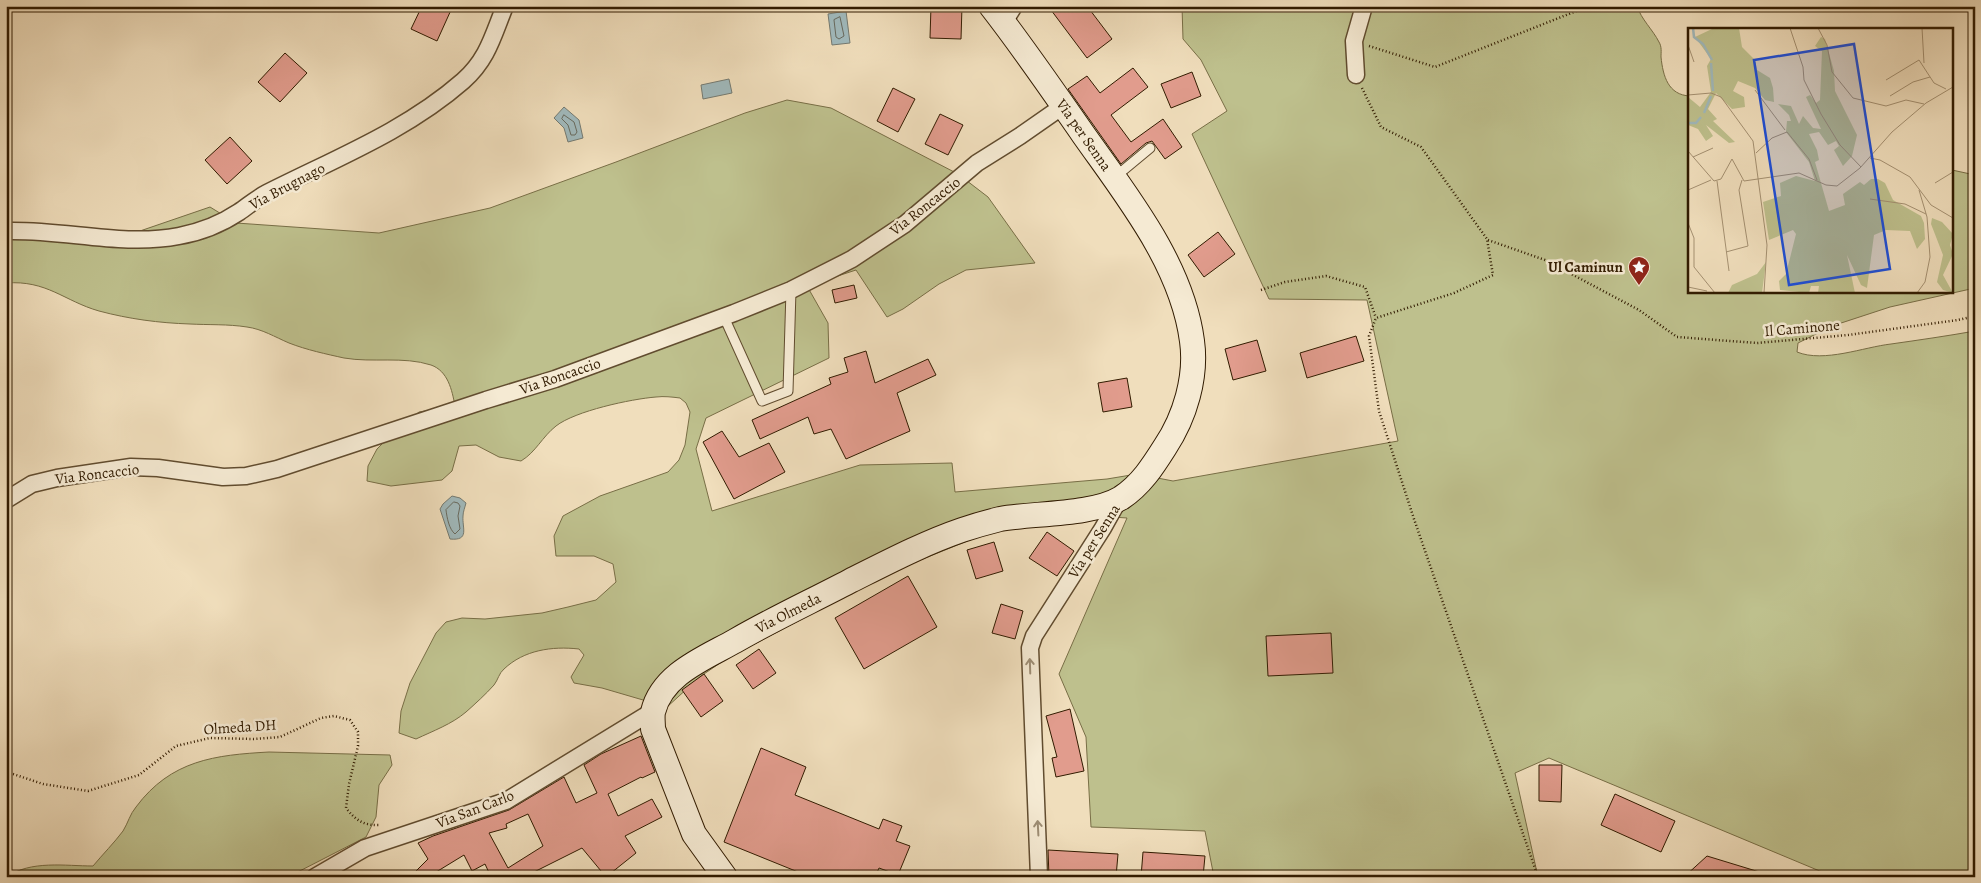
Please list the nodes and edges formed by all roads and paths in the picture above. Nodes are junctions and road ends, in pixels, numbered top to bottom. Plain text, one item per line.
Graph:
1 (505, 6) edge
2 (1364, 6) edge
3 (1589, 6) edge
4 (1003, 12) edge
5 (1354, 41) junction
6 (1356, 75) joint
7 (1063, 106) junction
8 (1150, 148) dead end
9 (1114, 178) junction
10 (6, 232) edge
11 (1487, 239) junction
12 (791, 290) junction
13 (1261, 290) dead end
14 (1975, 316) edge
15 (724, 317) junction
16 (1376, 318) junction
17 (1119, 499) junction
18 (6, 500) edge
19 (653, 712) junction
20 (6, 774) edge
21 (389, 824) dead end
22 (315, 877) edge
23 (725, 877) edge
24 (1039, 877) edge
25 (1538, 877) edge

1 - 10 street, Via Brugnago
2 - 5 street
3 - 5 path
4 - 7 street, Via per Senna
5 - 6 street
6 - 11 path
7 - 9 street, Via per Senna
7 - 12 street, Via Roncaccio
8 - 9 lane
9 - 17 street, Via per Senna
11 - 14 path, Il Caminone
11 - 16 path
12 - 15 street, Via Roncaccio
12 - 15 lane
13 - 16 path
15 - 18 street, Via Roncaccio
16 - 25 path
17 - 19 street, Via Olmeda
24 -> 17 street, Via per Senna
19 - 22 street, Via San Carlo
19 - 23 street
20 - 21 path, Olmeda DH

